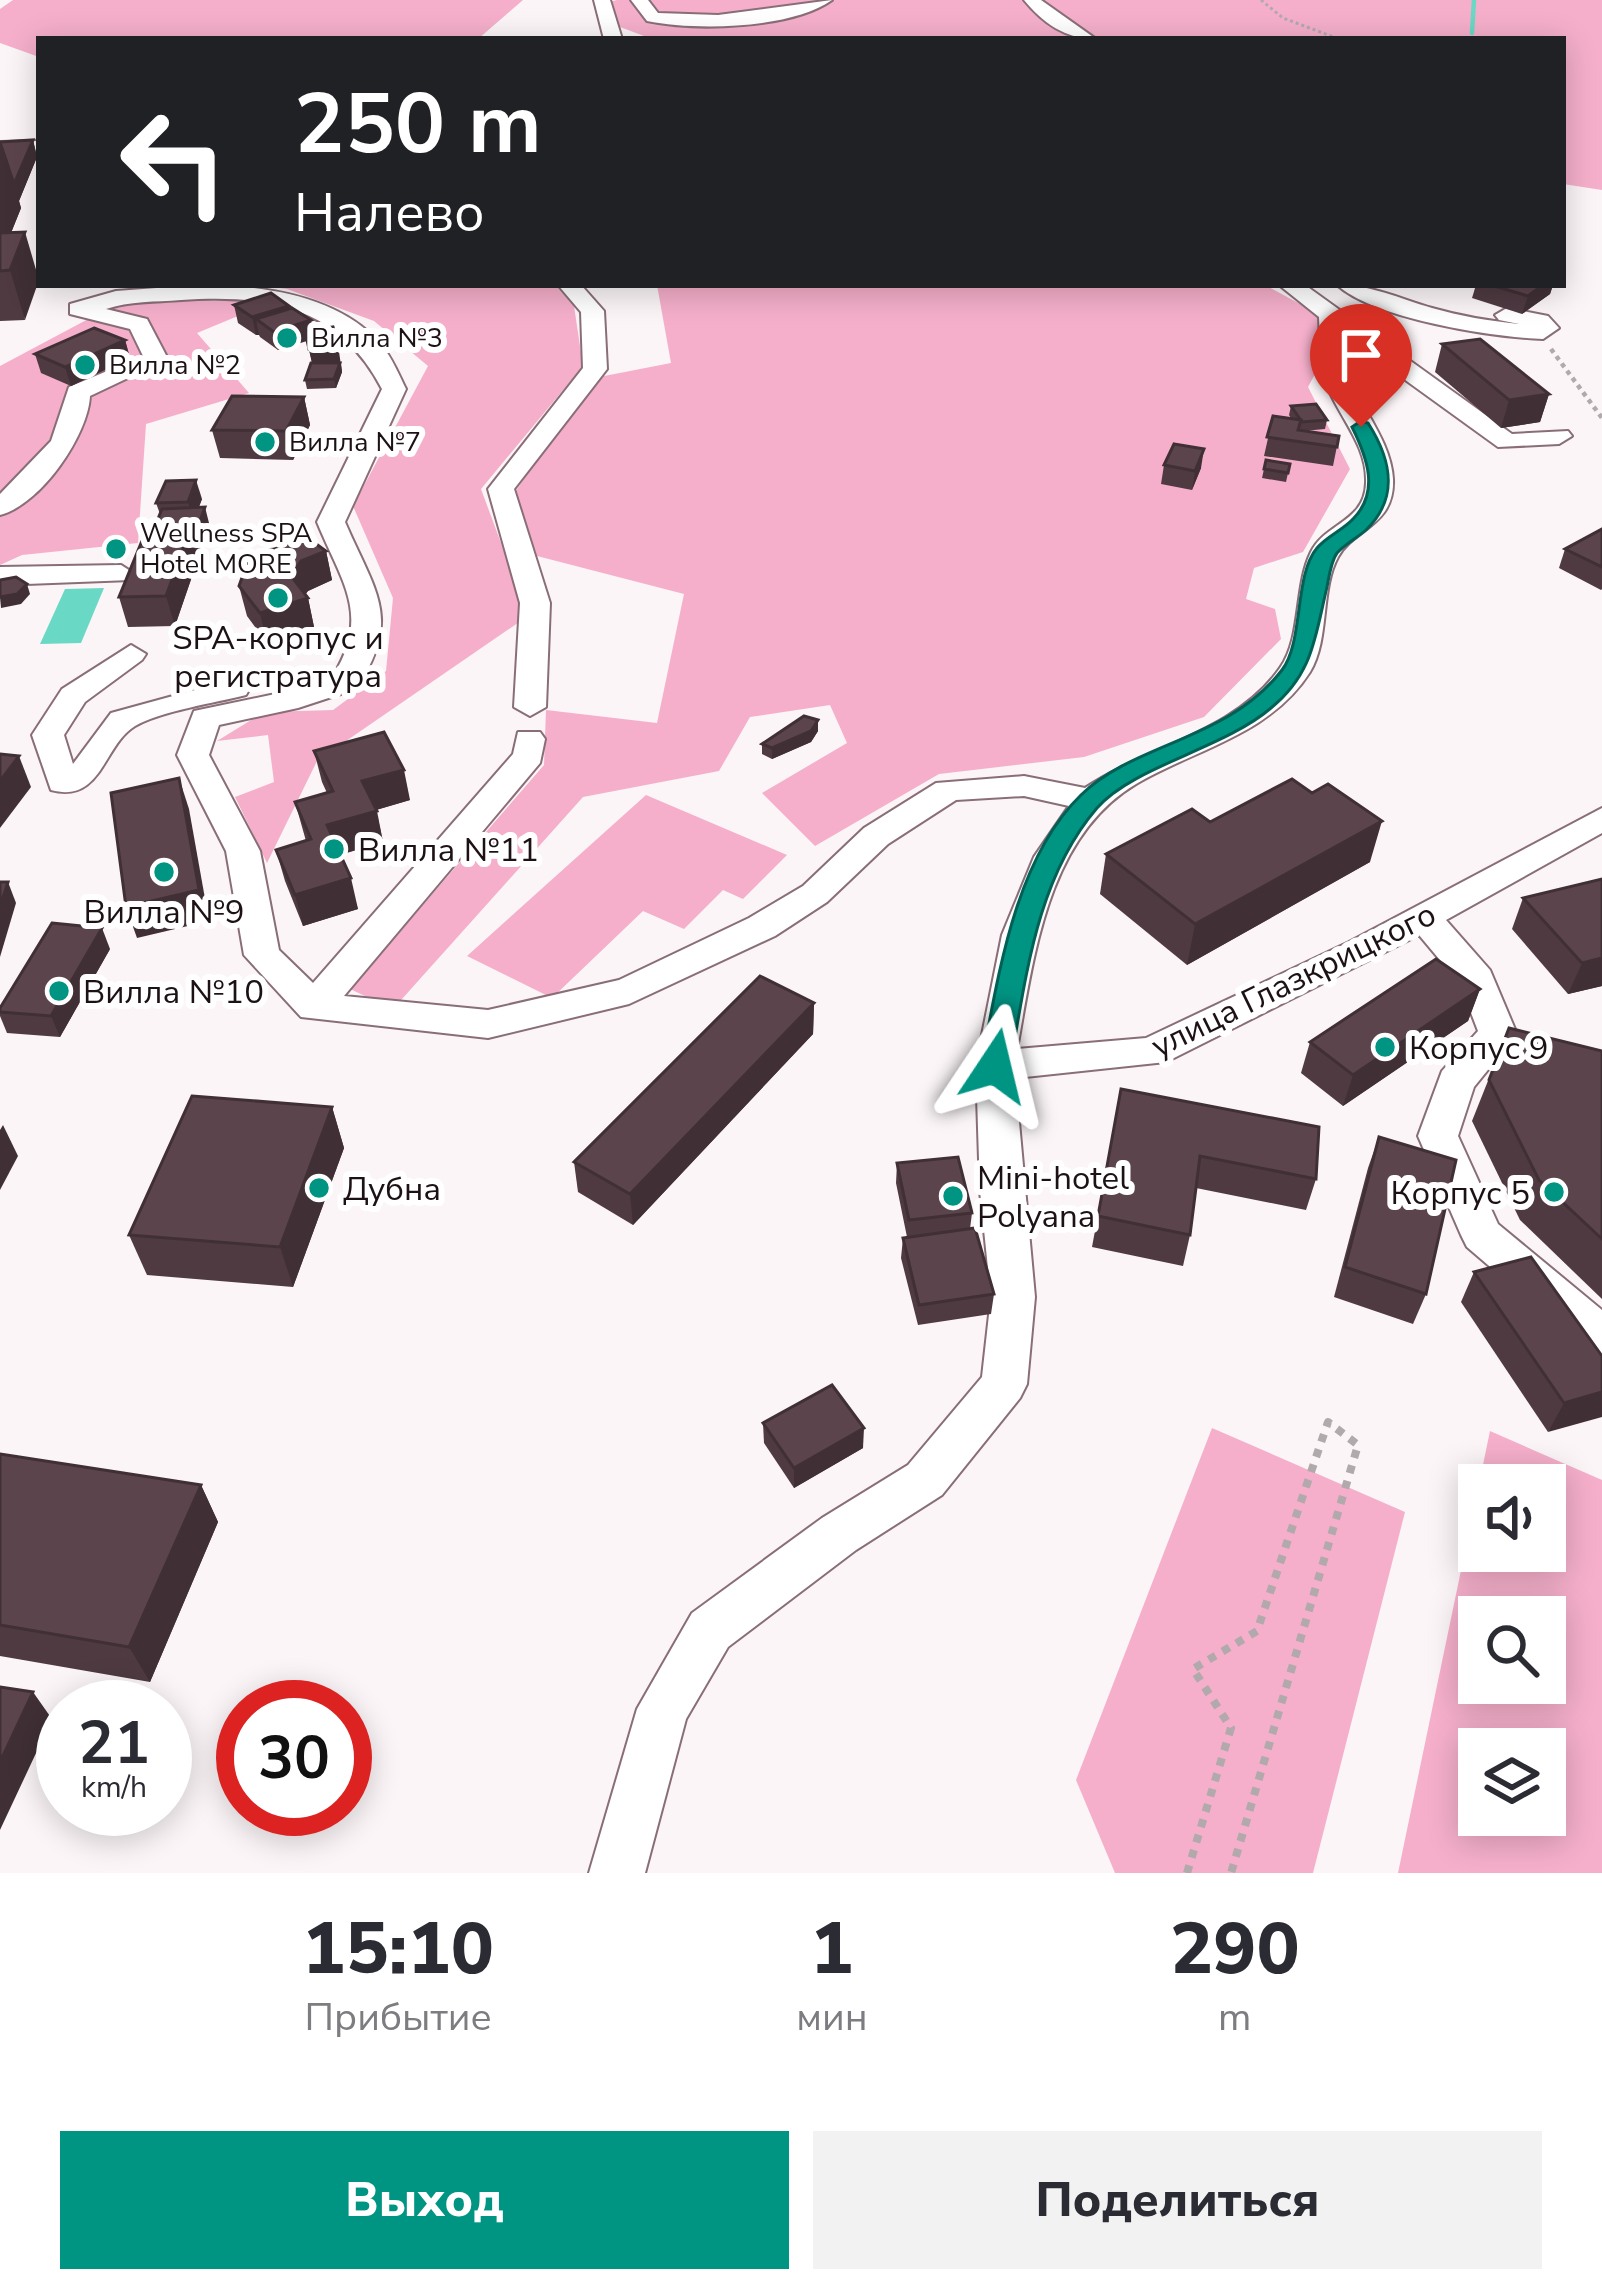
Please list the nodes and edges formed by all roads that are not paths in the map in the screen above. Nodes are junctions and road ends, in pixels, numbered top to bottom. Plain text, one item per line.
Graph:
1 (602, 0) edge
2 (639, 0) edge
3 (824, 0) edge
4 (1032, 0) edge
5 (612, 36) edge
6 (1082, 36) edge
7 (36, 147) edge
8 (0, 148) edge
9 (238, 288) edge
10 (572, 288) edge
11 (1294, 288) edge
12 (1355, 288) edge
13 (248, 289) junction
14 (1330, 314) junction
15 (1508, 315) dead end
16 (1558, 436) dead end
17 (0, 507) edge
18 (122, 574) edge
19 (0, 576) edge
20 (131, 654) dead end
21 (351, 672) junction
22 (1090, 800) junction
23 (1602, 819) edge
24 (1424, 918) junction
25 (314, 1007) junction
26 (995, 1066) junction
27 (1602, 1336) edge
28 (617, 1873) edge

1 - 5 street
2 - 3 street
4 - 6 street
7 - 8 street
9 - 13 street
10 - 25 street
11 - 14 street
12 - 15 street
13 - 17 street
13 - 21 street
14 - 16 street
14 - 22 street
18 - 19 street
20 - 21 street
21 - 25 street
22 - 25 street
22 - 26 street
23 - 24 street, улица Глазкрицкого
24 - 26 street, улица Глазкрицкого
24 - 27 street
26 - 28 street

